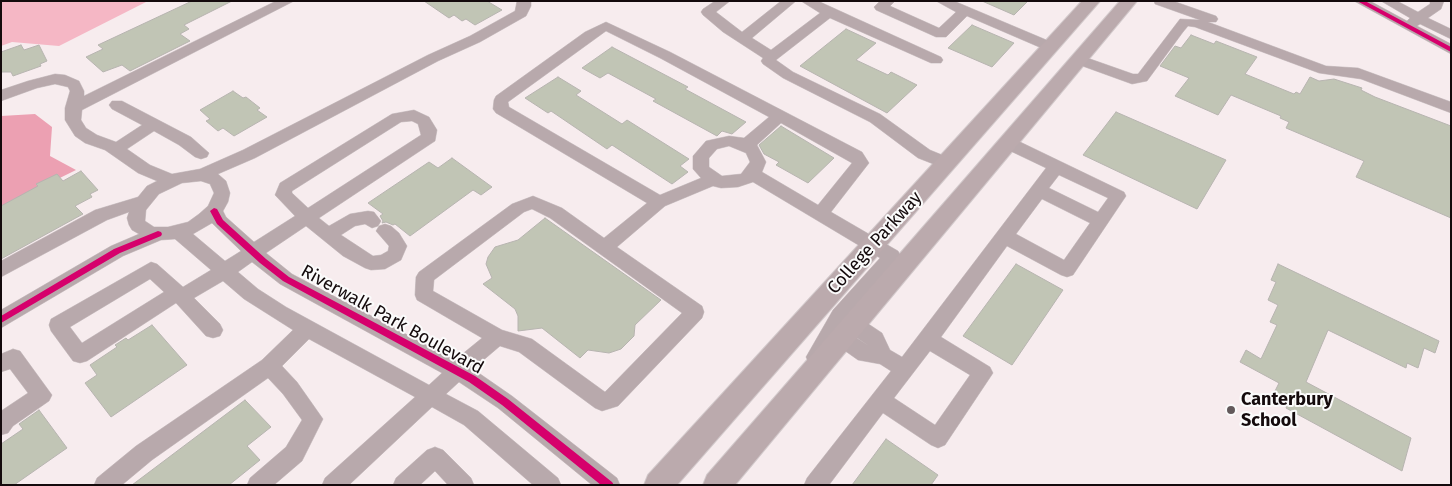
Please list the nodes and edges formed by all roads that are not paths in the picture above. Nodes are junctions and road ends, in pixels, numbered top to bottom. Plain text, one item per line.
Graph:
1 (288, 1) edge
2 (524, 1) edge
3 (724, 1) edge
4 (790, 1) edge
5 (807, 1) edge
6 (889, 1) edge
7 (943, 1) edge
8 (1094, 1) edge
9 (1129, 1) edge
10 (1160, 1) edge
11 (1360, 1) edge
12 (1387, 1) edge
13 (1437, 1) edge
14 (1446, 1) edge
15 (1451, 7) edge
16 (964, 11) junction
17 (829, 12) junction
18 (1420, 18) junction
19 (1406, 26) junction
20 (1450, 34) edge
21 (743, 38) junction
22 (1435, 42) junction
23 (1051, 47) junction
24 (1451, 50) edge
25 (771, 57) junction
26 (936, 60) dead end
27 (1079, 60) junction
28 (1364, 75) junction
29 (1, 96) edge
30 (117, 105) dead end
31 (74, 108) junction
32 (1449, 108) edge
33 (780, 116) junction
34 (154, 124) junction
35 (1008, 143) junction
36 (746, 145) junction
37 (116, 149) junction
38 (201, 153) dead end
39 (249, 154) junction
40 (946, 163) junction
41 (1057, 166) junction
42 (144, 169) junction
43 (752, 174) junction
44 (202, 175) junction
45 (713, 179) junction
46 (171, 180) junction
47 (220, 185) junction
48 (153, 190) junction
49 (1038, 190) junction
50 (659, 202) junction
51 (214, 211) junction
52 (820, 214) junction
53 (138, 215) junction
54 (307, 217) junction
55 (1100, 221) junction
56 (180, 232) junction
57 (158, 234) junction
58 (328, 235) junction
59 (1004, 236) junction
60 (873, 245) junction
61 (606, 246) junction
62 (117, 251) junction
63 (253, 252) junction
64 (1, 270) edge
65 (225, 271) junction
66 (179, 295) junction
67 (1, 320) edge
68 (308, 328) junction
69 (213, 330) dead end
70 (848, 332) junction
71 (497, 338) junction
72 (928, 339) junction
73 (1, 364) edge
74 (268, 366) junction
75 (905, 369) junction
76 (457, 371) junction
77 (794, 394) junction
78 (431, 395) junction
79 (880, 400) junction
80 (1, 426) edge
81 (105, 485) edge
82 (258, 485) edge
83 (333, 485) edge
84 (404, 485) edge
85 (463, 485) edge
86 (550, 485) edge
87 (609, 485) edge
88 (658, 485) edge
89 (718, 485) edge
90 (814, 485) edge

1 - 31 street
2 - 39 street
3 - 21 street
4 - 21 street
5 - 17 street
6 - 16 street
7 - 16 street
8 - 23 main road, College Parkway
8 - 27 main road
9 - 27 main road, College Parkway
10 - 28 street
11 - 19 street
12 - 18 street
13 - 18 street
14 - 15 street
16 - 23 street
17 - 25 street
17 - 26 street
18 - 19 street
18 - 20 street
19 - 22 street
20 - 22 street
21 - 25 street
22 - 24 street
23 - 40 main road, College Parkway
25 - 40 street
27 - 28 street
27 - 35 main road, College Parkway
28 - 32 street
29 - 31 street
30 - 34 street
31 - 37 street
33 - 36 street
33 - 50 street
33 - 52 street
34 - 37 street
34 - 38 street
35 - 41 street
35 - 70 main road, College Parkway
36 - 43 street
36 - 45 street
37 - 42 street
39 - 44 street
39 - 47 street
40 - 60 main road, College Parkway
41 - 49 street
41 - 55 street
42 - 46 street
42 - 48 street
43 - 45 street
43 - 52 street
44 - 46 street
44 - 47 street
45 - 50 street
46 - 48 street
47 - 51 street
48 - 53 street
49 - 55 street
49 - 59 street
50 - 61 street
51 - 56 street
51 - 63 street, Riverwalk Park Boulevard
52 - 60 street
53 - 57 street
53 - 62 street
53 - 64 street
54 - 54 street
54 - 58 street
54 - 63 street
55 - 59 street
56 - 57 street
56 - 65 street
57 - 62 street
58 - 58 street
59 - 72 street
60 - 77 street
60 - 88 main road, College Parkway
61 - 71 street
61 - 71 street
62 - 67 street
63 - 65 street
63 - 76 street, Riverwalk Park Boulevard
65 - 66 street
65 - 68 street
66 - 66 street
66 - 69 street
68 - 74 street
68 - 78 street
70 - 75 street
70 - 77 main road, College Parkway
71 - 76 street
72 - 75 street
72 - 79 street
73 - 80 street
74 - 81 street
74 - 82 street
75 - 79 street
76 - 78 street
76 - 87 street, Riverwalk Park Boulevard
77 - 89 main road, College Parkway
78 - 83 street
78 - 86 street
79 - 90 street
84 - 85 street

